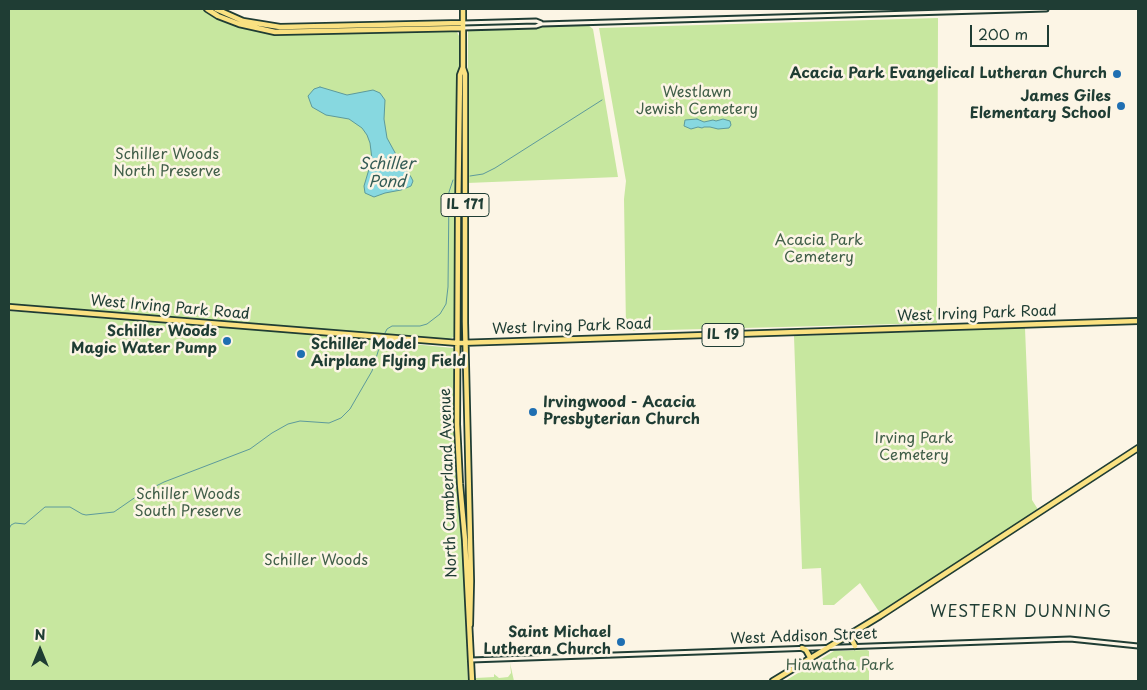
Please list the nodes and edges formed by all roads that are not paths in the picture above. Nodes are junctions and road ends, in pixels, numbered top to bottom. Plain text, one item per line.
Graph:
1 (207, 9) edge
2 (216, 9) edge
3 (463, 9) edge
4 (1046, 9) edge
5 (463, 25) junction
6 (289, 30) junction
7 (463, 67) junction
8 (9, 307) edge
9 (1138, 321) edge
10 (465, 343) junction
11 (458, 344) junction
12 (1138, 448) edge
13 (470, 629) junction
14 (854, 633) junction
15 (832, 646) junction
16 (855, 646) junction
17 (1138, 646) edge
18 (802, 648) junction
19 (810, 659) junction
20 (471, 660) junction
21 (472, 681) edge
22 (773, 681) edge

1 - 6 main road
2 - 6 main road
3 - 5 main road, North Cumberland Avenue / IL 171
4 - 5 street
5 - 6 main road
5 - 7 main road, North Cumberland Avenue / IL 171
7 - 10 main road, North Cumberland Avenue / IL 171
7 - 11 main road, North Cumberland Avenue / IL 171
8 - 11 main road, West Irving Park Road / IL 19
9 - 10 main road, West Irving Park Road / IL 19
10 - 11 main road, West Irving Park Road / IL 19
10 - 13 main road, North Cumberland Avenue / IL 171
11 - 13 main road, North Cumberland Avenue / IL 171
12 - 14 main road
13 - 20 main road, North Cumberland Avenue / IL 171
14 - 15 main road
14 - 16 main road
15 - 16 street, West Addison Street
15 - 18 street, West Addison Street
15 - 19 main road
16 - 17 street, West Addison Street
18 - 19 main road
18 - 20 street, West Addison Street
19 - 22 main road
20 - 21 main road, North Cumberland Avenue / IL 171

